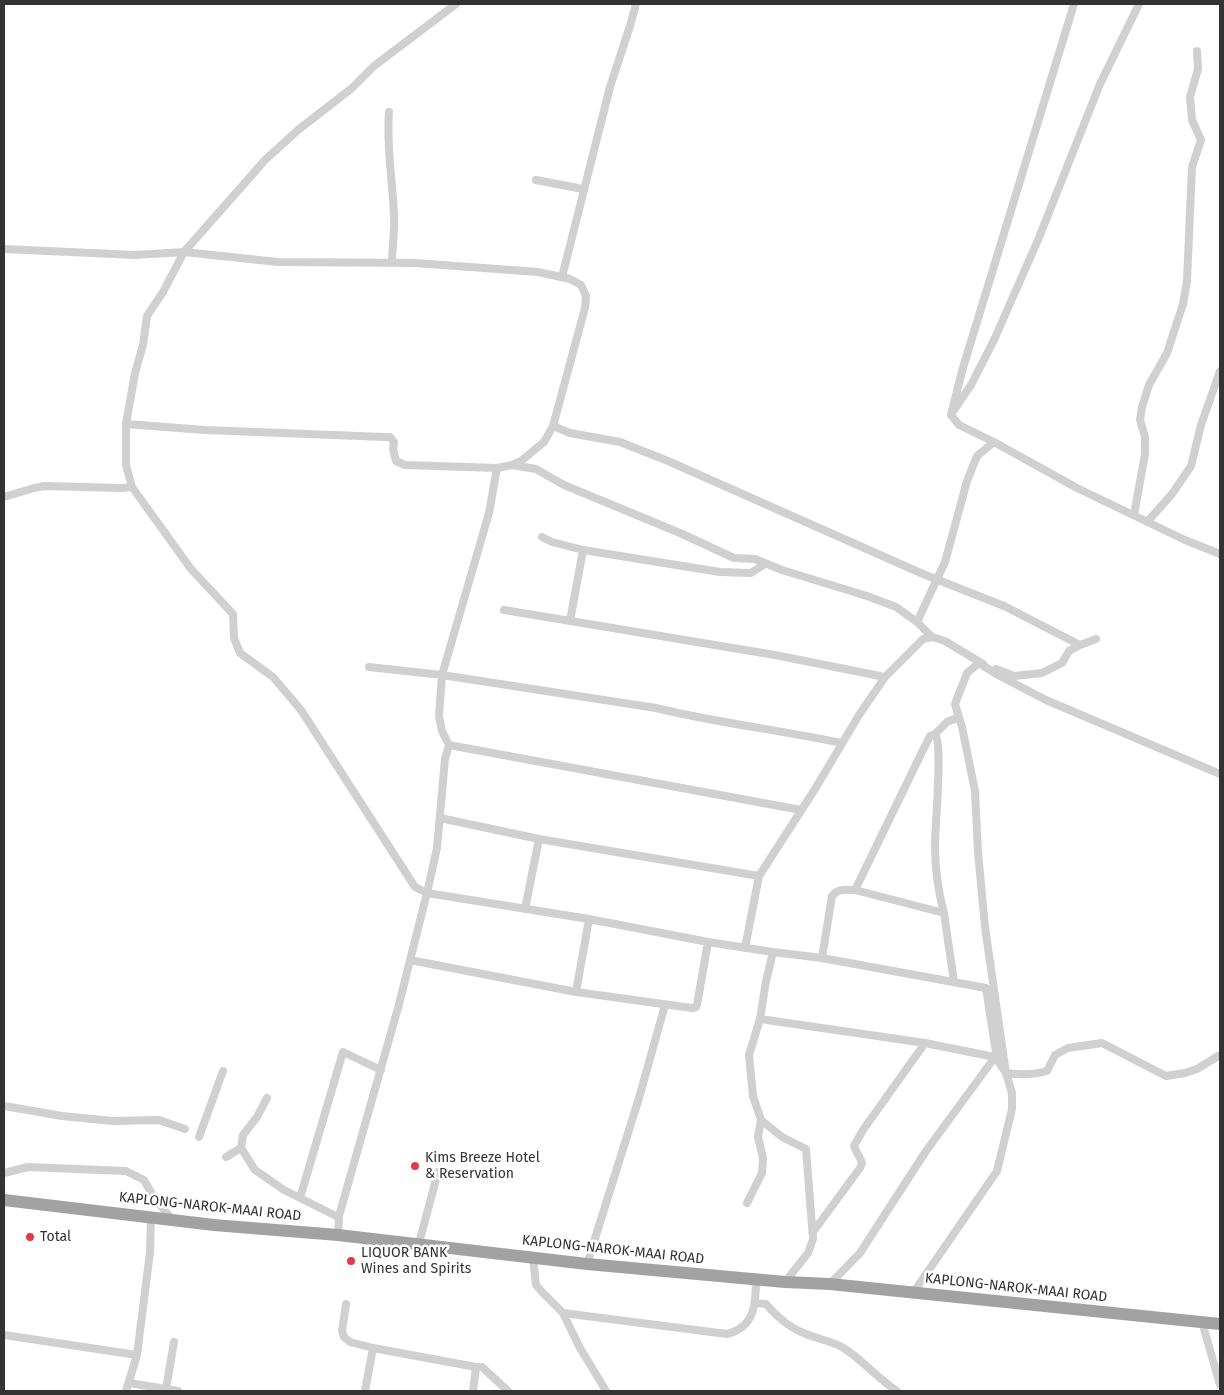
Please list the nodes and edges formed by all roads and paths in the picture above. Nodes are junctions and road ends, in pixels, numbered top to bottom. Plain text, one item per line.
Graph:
1 (456, 4) edge
2 (636, 4) edge
3 (1074, 4) edge
4 (1139, 4) edge
5 (1196, 51) dead end
6 (389, 112) dead end
7 (536, 180) dead end
8 (583, 188) junction
9 (4, 249) edge
10 (184, 252) junction
11 (392, 263) junction
12 (562, 277) junction
13 (1220, 371) edge
14 (951, 415) junction
15 (126, 424) junction
16 (553, 426) junction
17 (994, 442) junction
18 (512, 465) junction
19 (497, 468) junction
20 (132, 487) junction
21 (4, 497) edge
22 (1134, 515) junction
23 (1147, 522) junction
24 (542, 537) dead end
25 (583, 550) junction
26 (1220, 554) edge
27 (765, 564) junction
28 (936, 580) junction
29 (504, 610) dead end
30 (570, 621) junction
31 (917, 622) junction
32 (932, 637) junction
33 (1096, 640) dead end
34 (1080, 645) junction
35 (979, 662) junction
36 (369, 667) dead end
37 (442, 674) junction
38 (885, 677) junction
39 (959, 717) junction
40 (935, 734) junction
41 (842, 743) junction
42 (449, 745) junction
43 (1220, 774) edge
44 (800, 810) junction
45 (440, 818) junction
46 (539, 839) junction
47 (759, 876) junction
48 (855, 890) junction
49 (427, 893) junction
50 (525, 909) junction
51 (944, 913) junction
52 (589, 920) junction
53 (708, 942) junction
54 (745, 948) junction
55 (773, 952) junction
56 (822, 958) junction
57 (410, 960) junction
58 (954, 982) junction
59 (576, 992) junction
60 (665, 1005) junction
61 (760, 1019) junction
62 (925, 1043) junction
63 (1220, 1055) edge
64 (995, 1057) junction
65 (223, 1070) dead end
66 (381, 1070) junction
67 (1006, 1073) junction
68 (267, 1098) dead end
69 (4, 1106) edge
70 (761, 1120) junction
71 (186, 1129) dead end
72 (199, 1137) dead end
73 (241, 1148) junction
74 (226, 1157) dead end
75 (438, 1172) dead end
76 (4, 1173) edge
77 (300, 1198) junction
78 (4, 1200) edge
79 (747, 1203) dead end
80 (339, 1216) junction
81 (151, 1217) junction
82 (173, 1220) junction
83 (813, 1232) junction
84 (338, 1235) junction
85 (419, 1243) junction
86 (533, 1257) junction
87 (587, 1264) junction
88 (756, 1280) junction
89 (785, 1282) junction
90 (830, 1284) junction
91 (913, 1293) junction
92 (756, 1303) junction
93 (346, 1304) dead end
94 (563, 1313) junction
95 (1202, 1322) junction
96 (1220, 1324) edge
97 (4, 1335) edge
98 (174, 1342) dead end
99 (373, 1348) junction
100 (137, 1355) junction
101 (476, 1367) junction
102 (128, 1382) junction
103 (1220, 1384) edge
104 (166, 1389) junction
105 (126, 1391) edge
106 (178, 1391) edge
107 (365, 1391) edge
108 (473, 1391) edge
109 (508, 1391) edge
110 (606, 1391) edge
111 (897, 1391) edge

1 - 10 street
2 - 8 street
3 - 14 street
4 - 14 street
5 - 22 street
6 - 11 street
7 - 8 street
8 - 12 street
9 - 10 street
10 - 11 street
10 - 15 street
11 - 12 street
12 - 16 street
13 - 23 street
14 - 17 street
15 - 19 street
15 - 20 street
16 - 18 street
16 - 28 street
17 - 22 street
17 - 28 street
18 - 19 street
18 - 27 street
19 - 37 street
20 - 21 street
20 - 49 street
22 - 23 street
23 - 26 street
24 - 25 street
25 - 27 street
25 - 30 street
27 - 31 street
28 - 31 street
28 - 34 street
29 - 30 street
30 - 38 street
31 - 32 street
32 - 35 street
32 - 38 street
33 - 34 street
34 - 35 street
35 - 39 street
35 - 43 street
36 - 37 street
37 - 41 street
37 - 42 street
38 - 41 street
39 - 40 street
39 - 67 street
40 - 48 street
40 - 51 street
41 - 44 street
42 - 44 street
42 - 45 street
44 - 47 street
45 - 46 street
45 - 49 street
46 - 47 street
46 - 50 street
47 - 54 street
48 - 51 street
48 - 56 street
49 - 50 street
49 - 57 street
50 - 52 street
51 - 58 street
52 - 53 street
52 - 59 street
53 - 54 street
53 - 60 street
54 - 55 street
55 - 56 street
55 - 61 street
56 - 58 street
57 - 59 street
57 - 66 street
58 - 64 street
59 - 60 street
60 - 87 street
61 - 62 street
61 - 70 street
62 - 64 street
62 - 83 street
63 - 67 street
64 - 67 street
64 - 90 street
65 - 72 street
66 - 77 street
66 - 80 street
67 - 91 street
68 - 73 street
69 - 71 street
70 - 79 street
70 - 83 street
73 - 74 street
73 - 77 street
75 - 85 street
76 - 82 street
77 - 80 street
78 - 81 highway, KAPLONG-NAROK-MAAI ROAD
80 - 84 street
81 - 82 highway, KAPLONG-NAROK-MAAI ROAD
81 - 100 street
82 - 84 highway, KAPLONG-NAROK-MAAI ROAD
83 - 89 street
84 - 85 highway, KAPLONG-NAROK-MAAI ROAD
85 - 86 highway, KAPLONG-NAROK-MAAI ROAD
86 - 87 highway, KAPLONG-NAROK-MAAI ROAD
86 - 94 street
87 - 88 highway, KAPLONG-NAROK-MAAI ROAD
88 - 89 highway, KAPLONG-NAROK-MAAI ROAD
88 - 92 street
89 - 90 highway, KAPLONG-NAROK-MAAI ROAD
90 - 91 highway, KAPLONG-NAROK-MAAI ROAD
91 - 95 highway, KAPLONG-NAROK-MAAI ROAD
92 - 94 street
92 - 111 street
93 - 99 street
94 - 110 street
95 - 96 highway, KAPLONG-NAROK-MAAI ROAD
95 - 103 street
97 - 100 street
98 - 104 street
99 - 101 street
99 - 107 street
100 - 102 street
101 - 108 street
101 - 109 street
102 - 104 street
102 - 105 street
104 - 106 street

